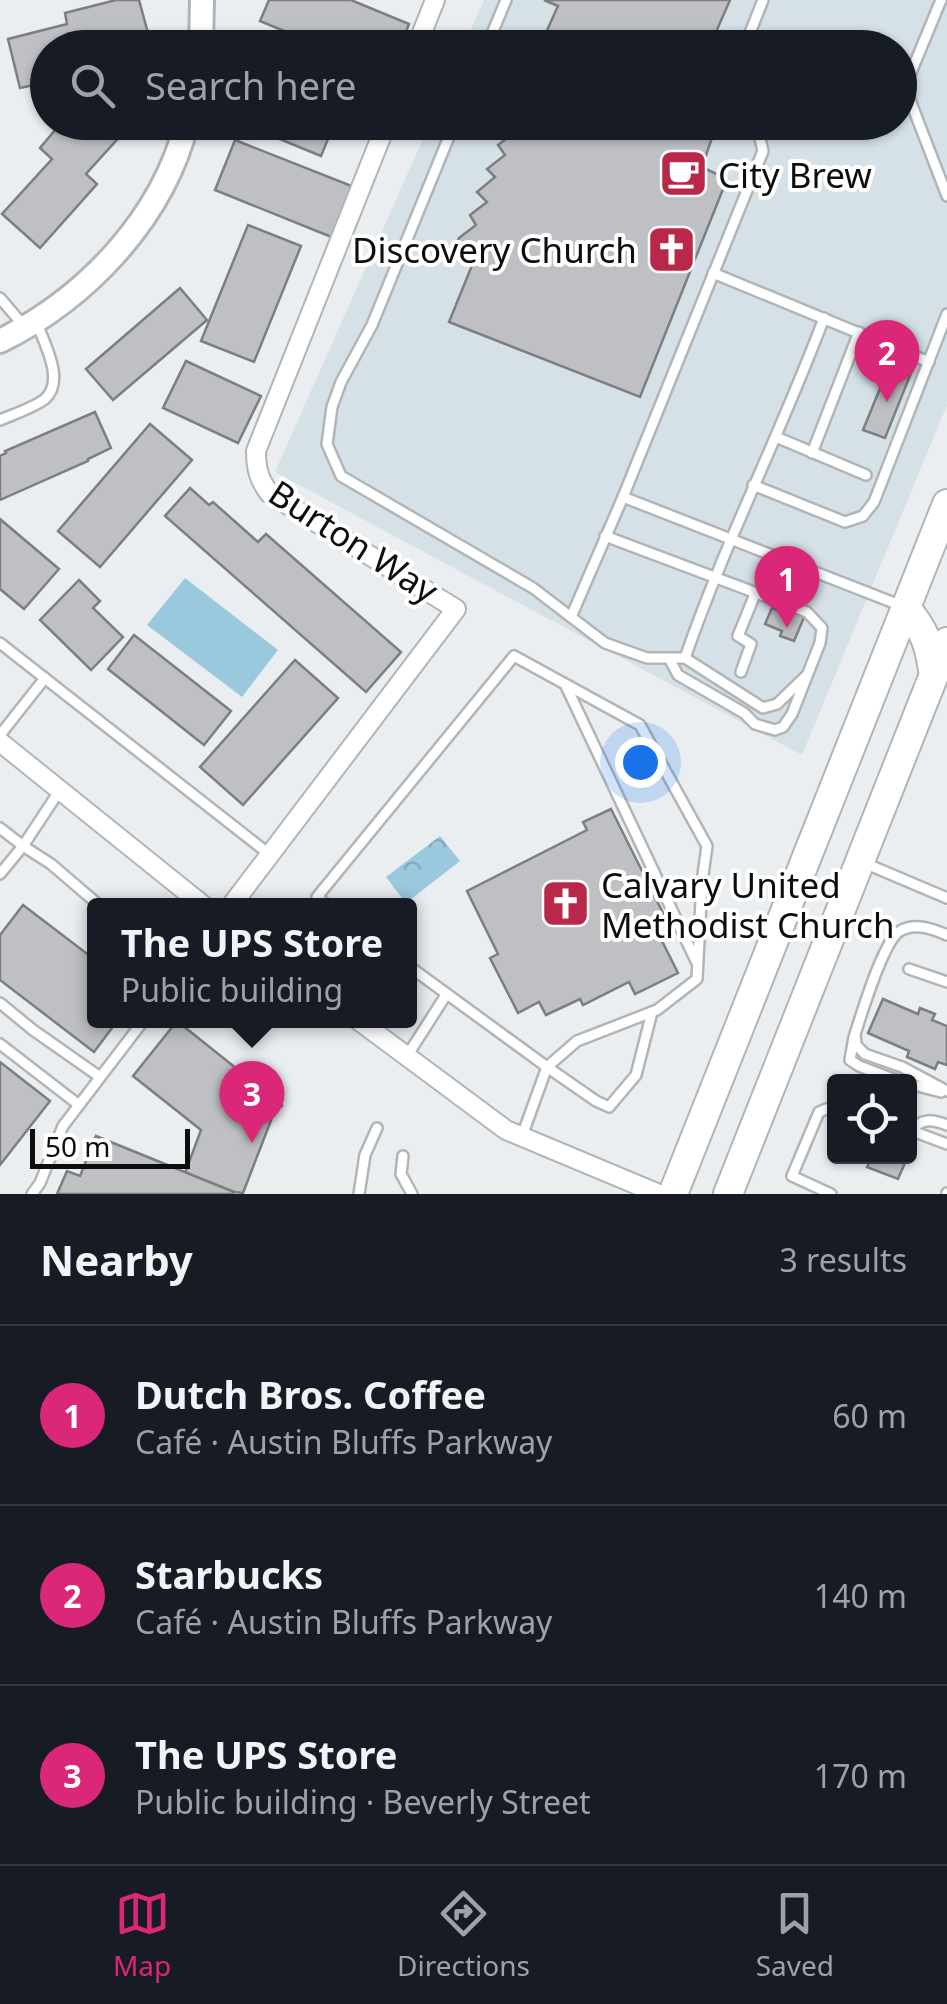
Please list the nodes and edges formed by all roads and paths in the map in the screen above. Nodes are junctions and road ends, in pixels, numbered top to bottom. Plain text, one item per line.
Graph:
1 (202, 0) edge
2 (435, 0) edge
3 (506, 0) edge
4 (764, 0) edge
5 (940, 0) edge
6 (201, 30) edge
7 (423, 30) edge
8 (494, 30) edge
9 (752, 30) edge
10 (917, 57) edge
11 (917, 118) edge
12 (181, 140) edge
13 (379, 140) edge
14 (449, 140) edge
15 (760, 140) edge
16 (947, 196) edge
17 (713, 273) junction
18 (0, 298) edge
19 (947, 314) edge
20 (824, 318) junction
21 (30, 324) junction
22 (859, 332) junction
23 (0, 341) edge
24 (928, 362) junction
25 (0, 420) edge
26 (776, 437) junction
27 (812, 452) junction
28 (866, 475) dead end
29 (753, 485) junction
30 (622, 497) junction
31 (947, 504) edge
32 (606, 536) junction
33 (733, 538) junction
34 (716, 578) junction
35 (756, 594) junction
36 (906, 607) junction
37 (571, 617) junction
38 (947, 642) edge
39 (0, 643) edge
40 (685, 658) junction
41 (670, 660) junction
42 (741, 672) dead end
43 (934, 675) junction
44 (806, 676) junction
45 (44, 678) junction
46 (564, 683) junction
47 (0, 739) edge
48 (60, 790) junction
49 (0, 828) edge
50 (23, 846) junction
51 (270, 854) junction
52 (860, 860) junction
53 (0, 874) edge
54 (90, 898) edge
55 (194, 898) edge
56 (237, 898) edge
57 (315, 898) edge
58 (947, 898) edge
59 (947, 935) edge
60 (697, 964) junction
61 (910, 969) dead end
62 (417, 972) edge
63 (947, 982) edge
64 (446, 995) junction
65 (0, 1003) edge
66 (652, 1012) junction
67 (138, 1028) edge
68 (369, 1028) edge
69 (855, 1034) junction
70 (0, 1044) edge
71 (407, 1056) junction
72 (547, 1067) junction
73 (880, 1074) edge
74 (100, 1077) junction
75 (917, 1086) edge
76 (947, 1092) edge
77 (79, 1105) junction
78 (827, 1109) edge
79 (917, 1124) edge
80 (947, 1126) edge
81 (377, 1128) dead end
82 (917, 1132) edge
83 (522, 1136) junction
84 (947, 1144) edge
85 (403, 1156) dead end
86 (32, 1194) edge
87 (359, 1194) edge
88 (412, 1194) edge
89 (659, 1194) edge
90 (674, 1194) edge
91 (728, 1194) edge
92 (831, 1194) edge

1 - 6 street
2 - 7 street
3 - 8 lane
4 - 9 lane
5 - 10 lane
11 - 16 lane
12 - 21 street
13 - 51 street, Burton Way
14 - 37 lane
15 - 17 lane
17 - 20 lane
17 - 30 lane
18 - 21 lane
19 - 24 lane
20 - 22 lane
20 - 26 lane
21 - 23 street
21 - 25 lane
22 - 24 lane
22 - 27 lane
24 - 29 lane
26 - 27 lane
26 - 29 lane
27 - 28 lane
29 - 33 lane
30 - 32 lane
30 - 33 lane
31 - 36 main road
32 - 34 lane
32 - 37 lane
33 - 34 lane
33 - 36 lane
34 - 35 lane
34 - 40 lane
35 - 42 lane
35 - 44 lane
36 - 43 main road
36 - 90 main road
37 - 41 lane
38 - 43 main road
39 - 45 lane
40 - 41 lane
40 - 44 lane
41 - 44 lane
43 - 52 main road
45 - 47 lane
45 - 51 lane
46 - 57 lane
46 - 60 lane
46 - 60 lane
47 - 48 street
48 - 50 lane
48 - 55 street
49 - 50 lane
50 - 53 lane
50 - 54 lane
51 - 56 street, Burton Way
52 - 58 lane
52 - 91 main road
59 - 69 lane
60 - 66 lane
61 - 63 lane
62 - 64 lane
64 - 71 lane
64 - 72 lane
65 - 74 lane
66 - 72 lane
66 - 72 lane
67 - 74 lane
68 - 71 street
69 - 73 lane
69 - 76 lane
70 - 77 lane
71 - 83 street
72 - 83 lane
74 - 77 lane
75 - 76 lane
77 - 86 lane
78 - 92 lane
79 - 80 lane
81 - 87 lane
82 - 84 lane
83 - 89 street
85 - 88 lane

